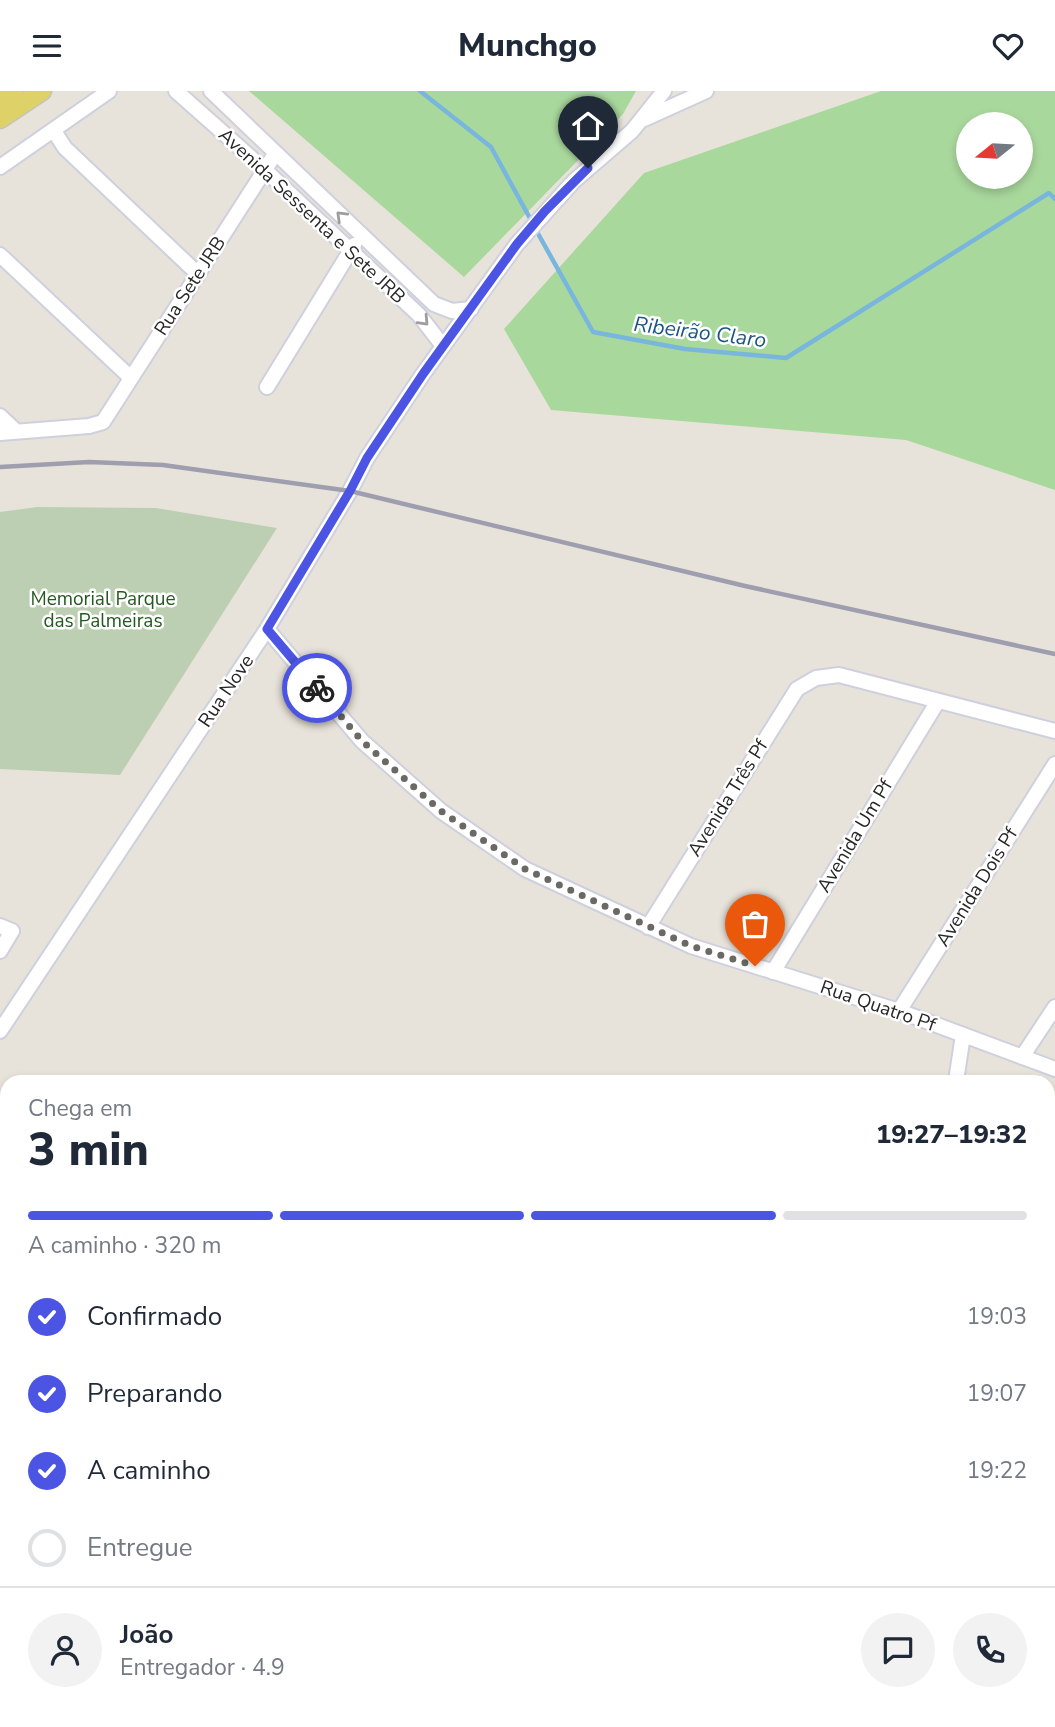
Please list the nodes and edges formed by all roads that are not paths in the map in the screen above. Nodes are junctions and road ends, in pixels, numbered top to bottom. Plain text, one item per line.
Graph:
1 (14, 91) edge
2 (42, 91) edge
3 (109, 91) edge
4 (176, 91) edge
5 (211, 91) edge
6 (664, 91) edge
7 (706, 91) edge
8 (0, 101) edge
9 (0, 119) edge
10 (641, 121) junction
11 (54, 131) junction
12 (275, 154) junction
13 (0, 167) edge
14 (265, 170) junction
15 (361, 235) junction
16 (351, 251) junction
17 (0, 255) edge
18 (198, 274) junction
19 (471, 309) junction
20 (443, 346) junction
21 (131, 378) junction
22 (267, 387) dead end
23 (0, 416) edge
24 (16, 431) junction
25 (0, 433) edge
26 (267, 629) junction
27 (938, 701) junction
28 (1055, 731) edge
29 (1055, 764) edge
30 (648, 926) junction
31 (6, 929) edge
32 (0, 951) edge
33 (773, 972) junction
34 (1055, 1007) edge
35 (898, 1011) junction
36 (0, 1031) edge
37 (963, 1035) junction
38 (1022, 1058) junction
39 (1055, 1069) edge
40 (957, 1075) edge

1 - 8 main road
2 - 9 main road
3 - 11 street
4 - 14 street, Avenida Sessenta e Sete JRB
5 - 12 street
6 - 10 street
7 - 10 street
10 - 19 street, Rua Nove
11 - 13 street
11 - 18 street
12 - 14 street, Rua Sete JRB
15 -> 12 street
14 - 16 street, Avenida Sessenta e Sete JRB
14 - 18 street, Rua Sete JRB
15 - 16 street
15 - 19 street
16 -> 20 street, Avenida Sessenta e Sete JRB
16 - 22 street
17 - 21 street
18 - 21 street, Rua Sete JRB
19 - 20 street, Rua Nove
20 - 26 street, Rua Nove
21 - 24 street, Rua Sete JRB
23 - 24 street
24 - 25 street
26 - 30 street, Rua Quatro Pf
26 - 36 street, Rua Nove
27 - 28 street
27 - 30 street, Avenida Três Pf
27 - 33 street, Avenida Um Pf
29 - 35 street, Avenida Dois Pf
30 - 33 street, Rua Quatro Pf
31 - 32 street
33 - 35 street, Rua Quatro Pf
34 - 38 street
35 - 37 street, Rua Quatro Pf
37 - 38 street, Rua Quatro Pf
37 - 40 street
38 - 39 street, Rua Quatro Pf

